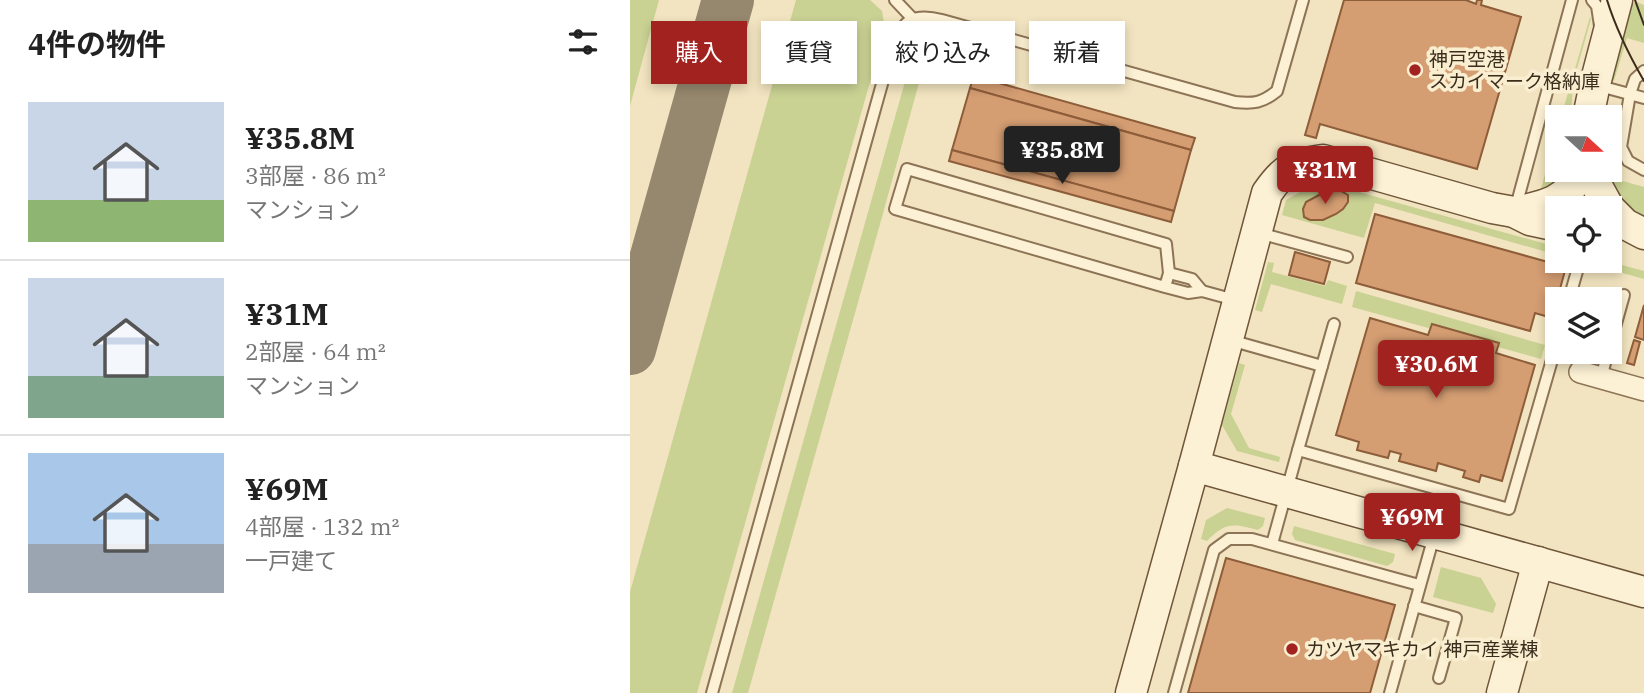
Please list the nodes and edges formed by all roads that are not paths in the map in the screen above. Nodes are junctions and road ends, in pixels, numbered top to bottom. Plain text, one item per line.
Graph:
1 (895, 0) edge
2 (1303, 0) edge
3 (1572, 0) edge
4 (1592, 0) edge
5 (1617, 0) edge
6 (913, 19) junction
7 (1598, 70) junction
8 (1644, 71) edge
9 (1630, 94) junction
10 (1644, 98) edge
11 (1591, 105) edge
12 (1644, 170) edge
13 (1575, 182) edge
14 (1514, 212) junction
15 (1622, 222) edge
16 (1545, 223) edge
17 (1256, 232) junction
18 (1644, 234) edge
19 (1622, 242) edge
20 (1644, 248) edge
21 (1347, 257) dead end
22 (1169, 273) junction
23 (1166, 286) junction
24 (1202, 290) junction
25 (1624, 295) dead end
26 (1238, 300) junction
27 (1622, 302) edge
28 (1334, 324) dead end
29 (1228, 340) junction
30 (1551, 364) edge
31 (1599, 364) edge
32 (1322, 366) junction
33 (1591, 375) joint
34 (1644, 390) edge
35 (1298, 450) junction
36 (1194, 466) junction
37 (1287, 492) junction
38 (1435, 533) junction
39 (1272, 544) junction
40 (1538, 562) junction
41 (1419, 585) junction
42 (1644, 592) edge
43 (1414, 606) junction
44 (1440, 678) dead end
45 (712, 693) edge
46 (1131, 693) edge
47 (1174, 693) edge
48 (1390, 693) edge
49 (1502, 693) edge

1 - 6 lane
2 - 6 lane
3 - 14 lane
4 - 7 lane
5 - 7 street
6 - 45 lane
7 - 9 lane
7 - 11 street
8 - 9 lane
9 - 10 lane
9 - 12 lane
13 - 14 street
14 - 16 street
14 - 17 street
15 - 18 street
17 - 21 lane
17 - 26 street
19 - 20 street
22 - 23 lane
22 - 23 lane
22 - 24 lane
23 - 24 lane
24 - 26 lane
25 - 27 lane
26 - 29 street
28 - 32 lane
29 - 32 lane
29 - 36 street
30 - 35 lane
31 - 33 lane
32 - 35 lane
33 - 34 street
35 - 37 lane
36 - 37 street
36 - 46 street
37 - 38 street
37 - 39 lane
38 - 40 street
38 - 41 lane
39 - 41 lane
39 - 47 lane
40 - 42 street
40 - 49 street
41 - 43 lane
43 - 44 lane
43 - 48 lane

